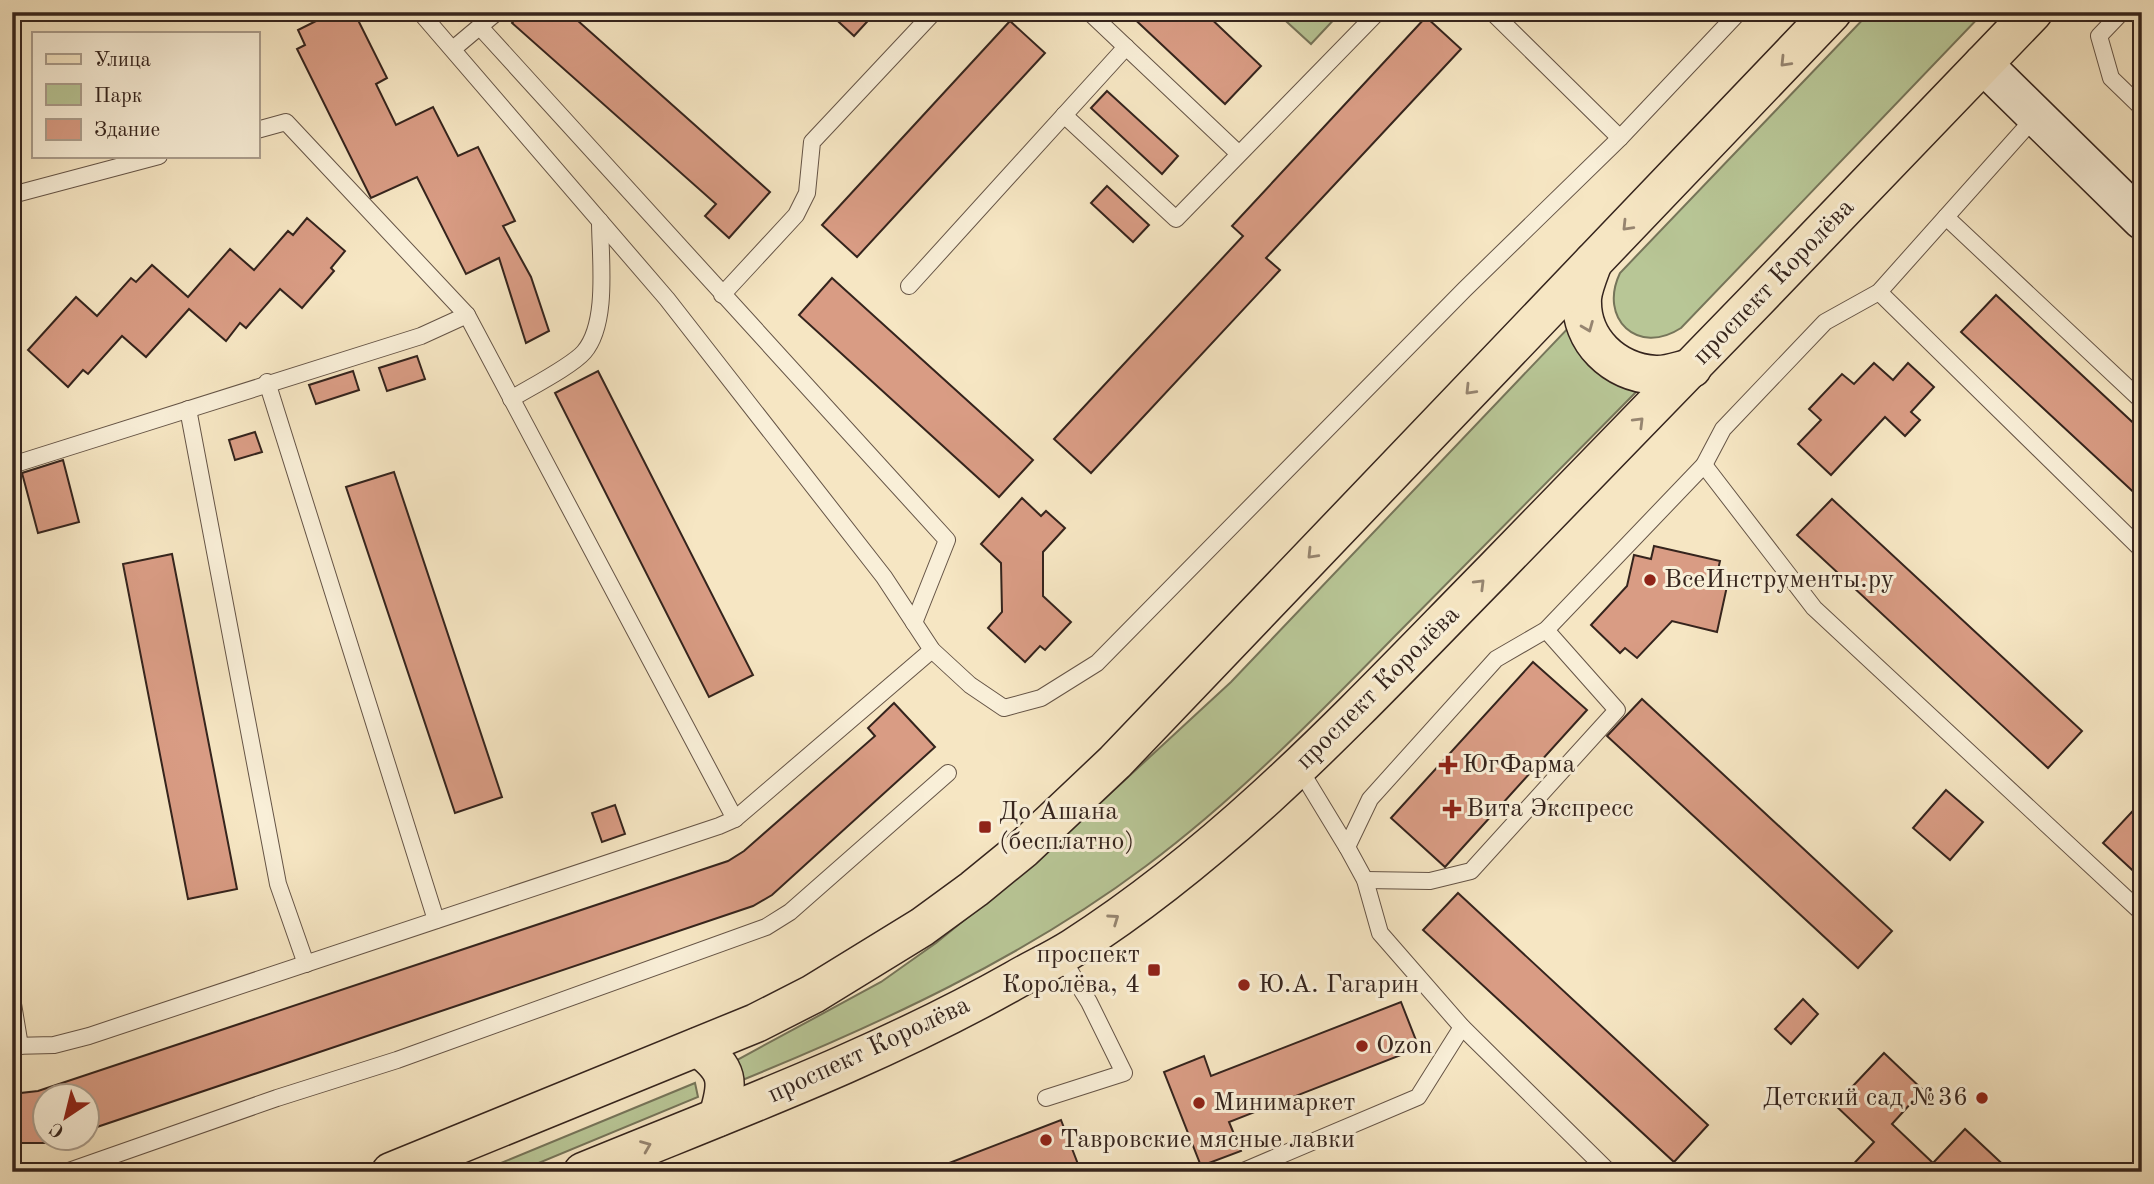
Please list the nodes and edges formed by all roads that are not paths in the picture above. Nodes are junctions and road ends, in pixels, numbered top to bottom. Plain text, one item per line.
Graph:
1 (420, 12) edge
2 (497, 12) edge
3 (934, 12) edge
4 (1089, 12) edge
5 (1378, 12) edge
6 (1492, 12) edge
7 (1739, 12) edge
8 (1832, 12) edge
9 (2033, 12) edge
10 (2122, 12) edge
11 (480, 27) junction
12 (1126, 47) junction
13 (453, 49) junction
14 (1983, 64) junction
15 (2142, 108) edge
16 (1064, 116) junction
17 (2036, 116) junction
18 (259, 129) edge
19 (1620, 138) junction
20 (1238, 153) junction
21 (151, 158) edge
22 (12, 195) edge
23 (1946, 217) junction
24 (600, 220) junction
25 (2142, 220) edge
26 (1593, 262) junction
27 (909, 286) dead end
28 (1879, 292) junction
29 (722, 295) junction
30 (467, 315) junction
31 (1692, 368) junction
32 (267, 382) junction
33 (511, 399) junction
34 (2142, 401) edge
35 (188, 409) junction
36 (12, 465) edge
37 (1704, 465) junction
38 (2142, 550) edge
39 (914, 623) junction
40 (1546, 630) junction
41 (932, 650) junction
42 (1298, 768) junction
43 (948, 773) dead end
44 (735, 818) junction
45 (1347, 847) junction
46 (1365, 880) junction
47 (2142, 913) edge
48 (436, 920) junction
49 (1060, 955) junction
50 (306, 964) junction
51 (12, 998) edge
52 (1462, 1027) junction
53 (16, 1046) edge
54 (698, 1047) junction
55 (1046, 1098) dead end
56 (718, 1116) junction
57 (66, 1172) edge
58 (391, 1172) edge
59 (583, 1172) edge
60 (1241, 1172) edge
61 (1609, 1172) edge

1 - 13 lane
2 - 11 lane
3 - 29 lane
4 - 12 lane
5 - 20 lane
6 - 19 lane
7 - 19 lane
8 -> 26 main road
9 - 14 main road, проспект Королёва
10 - 15 lane
11 - 13 lane
11 - 29 lane
12 - 16 lane
12 - 20 lane
13 - 24 lane
14 - 17 street
14 - 31 main road, проспект Королёва
16 - 20 lane
16 - 27 lane
17 - 23 lane
17 - 25 street
18 - 30 lane
19 - 41 lane
21 - 22 lane
23 - 28 lane
23 - 34 lane
24 - 33 lane
24 - 39 lane
26 -> 31 main road
26 -> 54 main road
28 - 37 lane
28 - 38 lane
29 - 39 lane
30 - 32 lane
30 - 33 lane
42 -> 31 main road, проспект Королёва
32 - 35 lane
32 - 48 lane
33 - 44 lane
35 - 36 lane
35 - 50 lane
37 - 40 lane
37 - 47 lane
39 - 41 lane
40 - 45 lane
40 - 46 lane
41 - 44 lane
42 - 45 lane
49 -> 42 main road, проспект Королёва
43 - 57 lane
44 - 48 lane
45 - 46 lane
46 - 52 lane
48 - 50 lane
49 - 55 lane
49 - 56 main road, проспект Королёва
50 - 53 lane
51 - 53 lane
52 - 60 lane
52 - 61 lane
54 - 56 main road
54 - 58 main road
59 -> 56 main road, проспект Королёва

